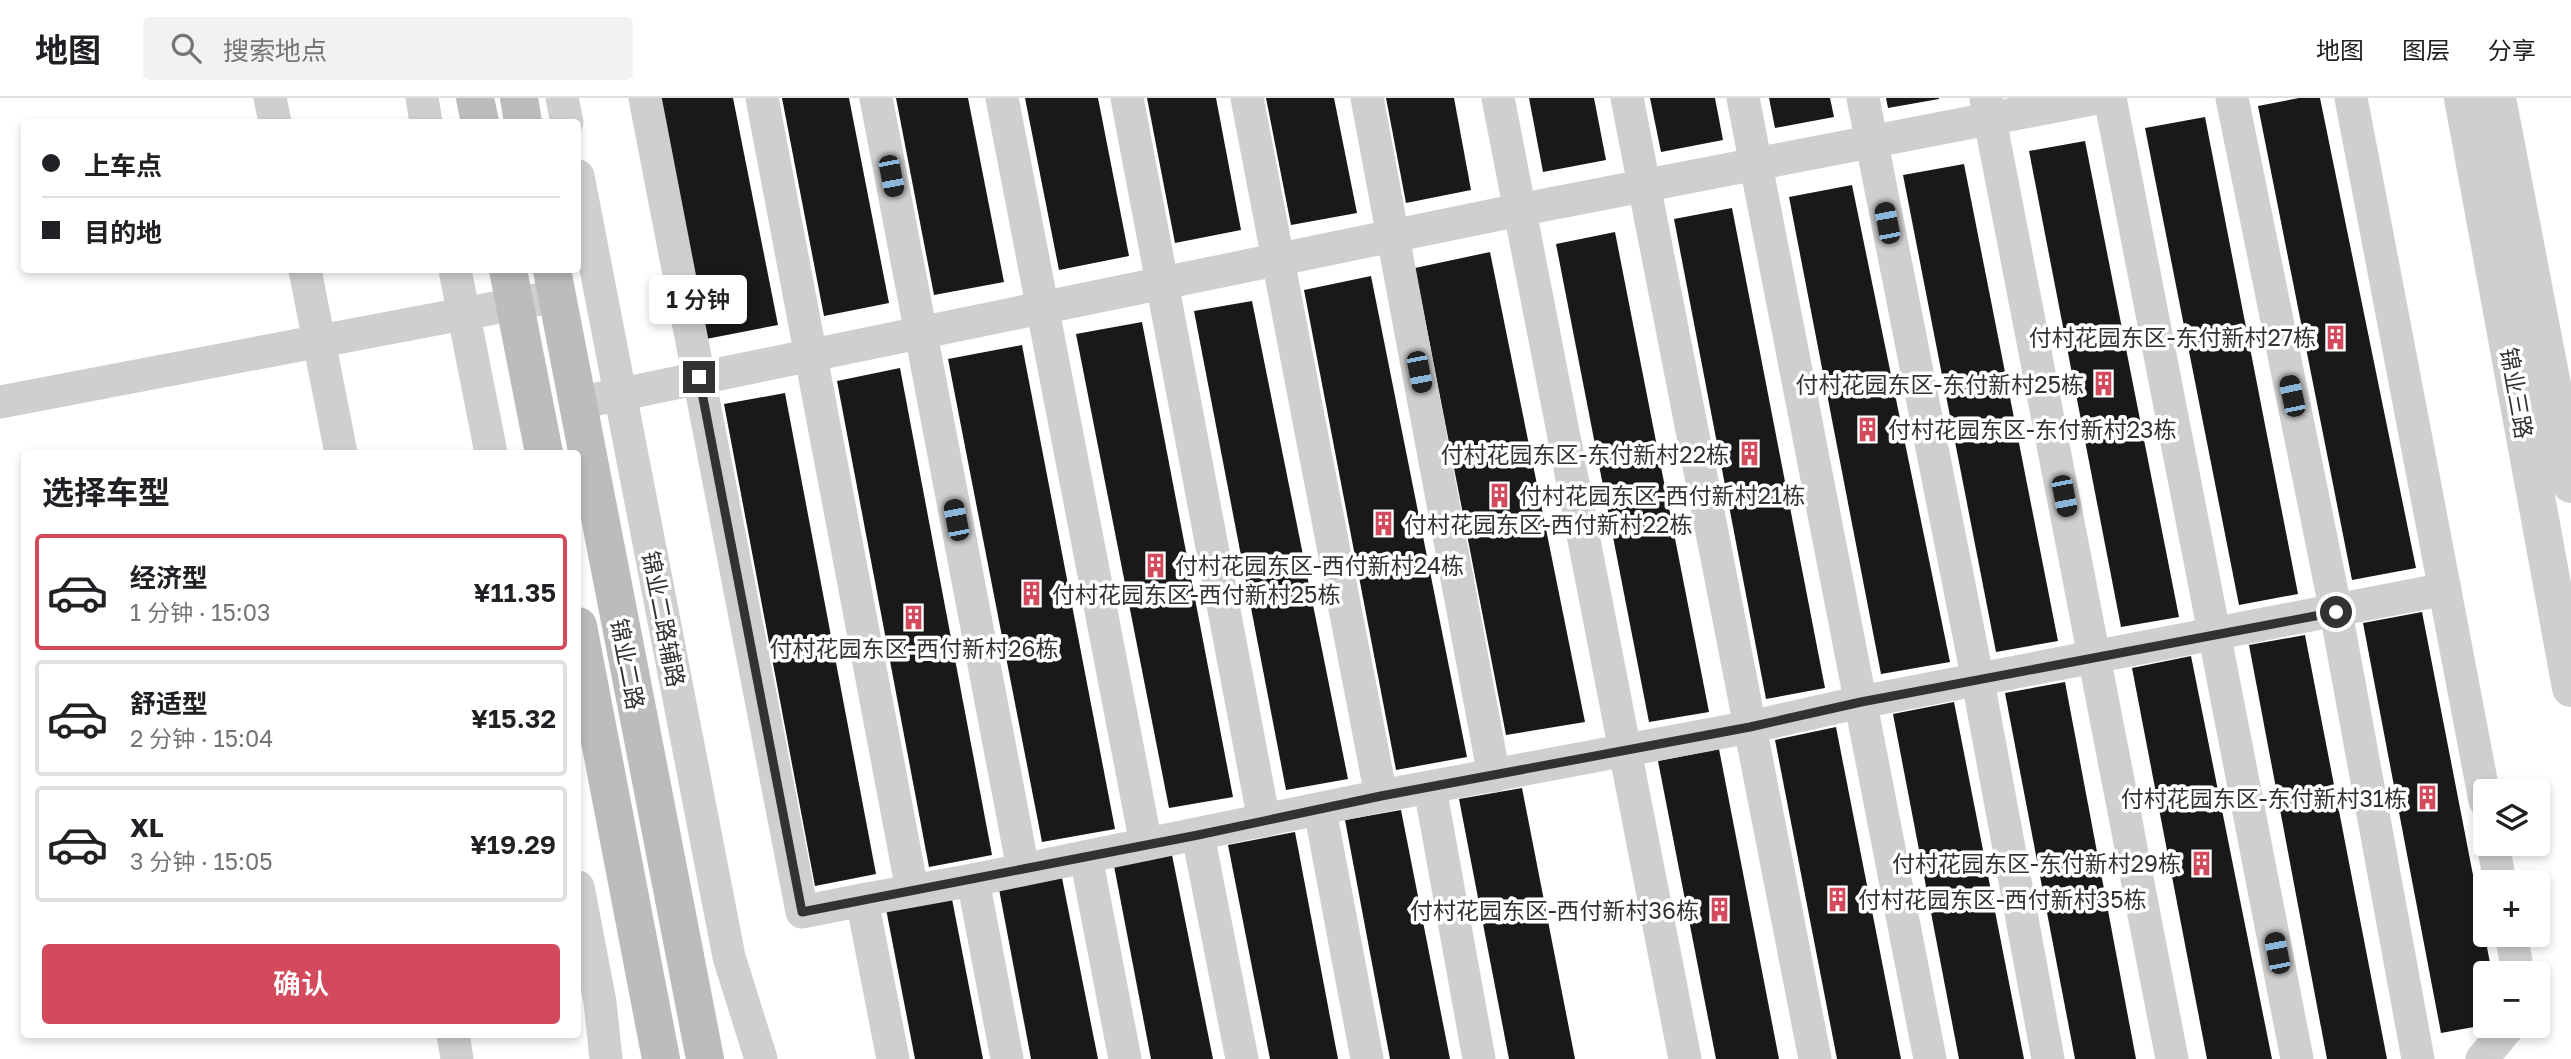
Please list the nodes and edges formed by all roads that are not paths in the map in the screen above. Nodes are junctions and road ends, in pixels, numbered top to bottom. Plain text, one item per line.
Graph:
1 (270, 98) edge
2 (422, 98) edge
3 (475, 98) edge
4 (519, 98) edge
5 (562, 98) edge
6 (645, 98) edge
7 (762, 98) edge
8 (876, 98) edge
9 (1002, 98) edge
10 (1128, 98) edge
11 (1247, 98) edge
12 (1367, 98) edge
13 (1497, 98) edge
14 (1627, 98) edge
15 (1743, 98) edge
16 (1863, 98) edge
17 (2097, 98) edge
18 (2110, 98) edge
19 (2232, 98) edge
20 (2351, 98) edge
21 (2463, 98) edge
22 (2497, 98) edge
23 (1987, 109) edge
24 (274, 119) edge
25 (426, 119) edge
26 (479, 119) edge
27 (522, 119) edge
28 (566, 119) edge
29 (1871, 142) junction
30 (1756, 164) junction
31 (1644, 186) junction
32 (581, 192) edge
33 (1519, 210) junction
34 (1394, 237) junction
35 (1279, 260) junction
36 (306, 273) edge
37 (456, 273) edge
38 (1163, 282) junction
39 (554, 283) edge
40 (512, 287) edge
41 (1044, 309) junction
42 (464, 314) junction
43 (920, 331) junction
44 (319, 343) junction
45 (812, 355) junction
46 (699, 377) junction
47 (620, 394) junction
48 (0, 401) edge
49 (578, 403) junction
50 (340, 450) edge
51 (490, 450) edge
52 (543, 450) edge
53 (2571, 484) edge
54 (2445, 589) junction
55 (2336, 612) junction
56 (2215, 635) junction
57 (581, 642) edge
58 (2095, 657) junction
59 (1978, 681) junction
60 (2571, 688) edge
61 (1861, 702) junction
62 (1750, 727) junction
63 (1624, 750) junction
64 (1494, 775) junction
65 (2481, 779) edge
66 (1430, 788) junction
67 (1381, 796) junction
68 (1320, 810) junction
69 (1264, 821) junction
70 (1198, 835) junction
71 (1146, 844) junction
72 (1086, 857) junction
73 (1023, 869) junction
74 (973, 880) junction
75 (912, 890) junction
76 (862, 900) junction
77 (581, 903) edge
78 (454, 1038) edge
79 (2499, 1038) edge
80 (457, 1059) edge
81 (606, 1059) edge
82 (661, 1059) edge
83 (705, 1059) edge
84 (761, 1059) edge
85 (893, 1059) edge
86 (1007, 1059) edge
87 (1125, 1059) edge
88 (1242, 1059) edge
89 (1367, 1059) edge
90 (1479, 1059) edge
91 (1685, 1059) edge
92 (1815, 1059) edge
93 (1930, 1059) edge
94 (2048, 1059) edge
95 (2172, 1059) edge
96 (2297, 1059) edge
97 (2418, 1059) edge
98 (2482, 1059) edge

1 - 24 street
2 - 25 street
3 - 26 main road
4 - 27 main road
5 - 28 street
6 - 46 street
7 - 45 street
8 - 43 street
9 - 41 street
10 - 38 street
11 - 35 street
12 - 34 street
13 - 33 street
14 - 31 street
15 - 30 street
16 - 29 street
17 - 23 street
18 - 56 street
19 - 55 street
20 - 54 street
21 - 60 street, 锦业三路
22 - 53 street, 锦业三路
23 - 29 street
23 - 58 street
29 - 30 street
29 - 59 street
30 - 31 street
30 - 61 street
31 - 33 street
31 - 62 street
32 - 47 street, 锦业二路辅路
33 - 34 street
33 - 63 street
34 - 35 street
34 - 64 street
35 - 38 street
35 - 67 street
36 - 44 street
37 - 42 street
38 - 41 street
38 - 69 street
39 - 40 street
39 - 49 main road, 锦业二路
40 - 42 street
40 - 52 main road
41 - 43 street
41 - 71 street
42 - 44 street
42 - 51 street
43 - 45 street
43 - 73 street
44 - 48 street
44 - 50 street
45 - 46 street
45 - 75 street
46 - 47 street
46 - 76 street
47 - 49 street
47 - 84 street, 锦业二路辅路
49 - 83 main road, 锦业二路
54 - 55 street
54 - 65 street
55 - 56 street
55 - 97 street
56 - 58 street
56 - 96 street
57 - 82 main road, 锦业二路
58 - 59 street
58 - 95 street
59 - 61 street
59 - 94 street
61 - 62 street
61 - 93 street
62 - 63 street
62 - 92 street
63 - 64 street
63 - 91 street
64 - 66 street
66 - 67 street
66 - 90 street
67 - 68 street
68 - 69 street
68 - 89 street
69 - 70 street
70 - 71 street
70 - 88 street
71 - 72 street
72 - 73 street
72 - 87 street
73 - 74 street
74 - 75 street
74 - 86 street
75 - 76 street
76 - 85 street
77 - 81 street
78 - 80 street
79 - 98 street

